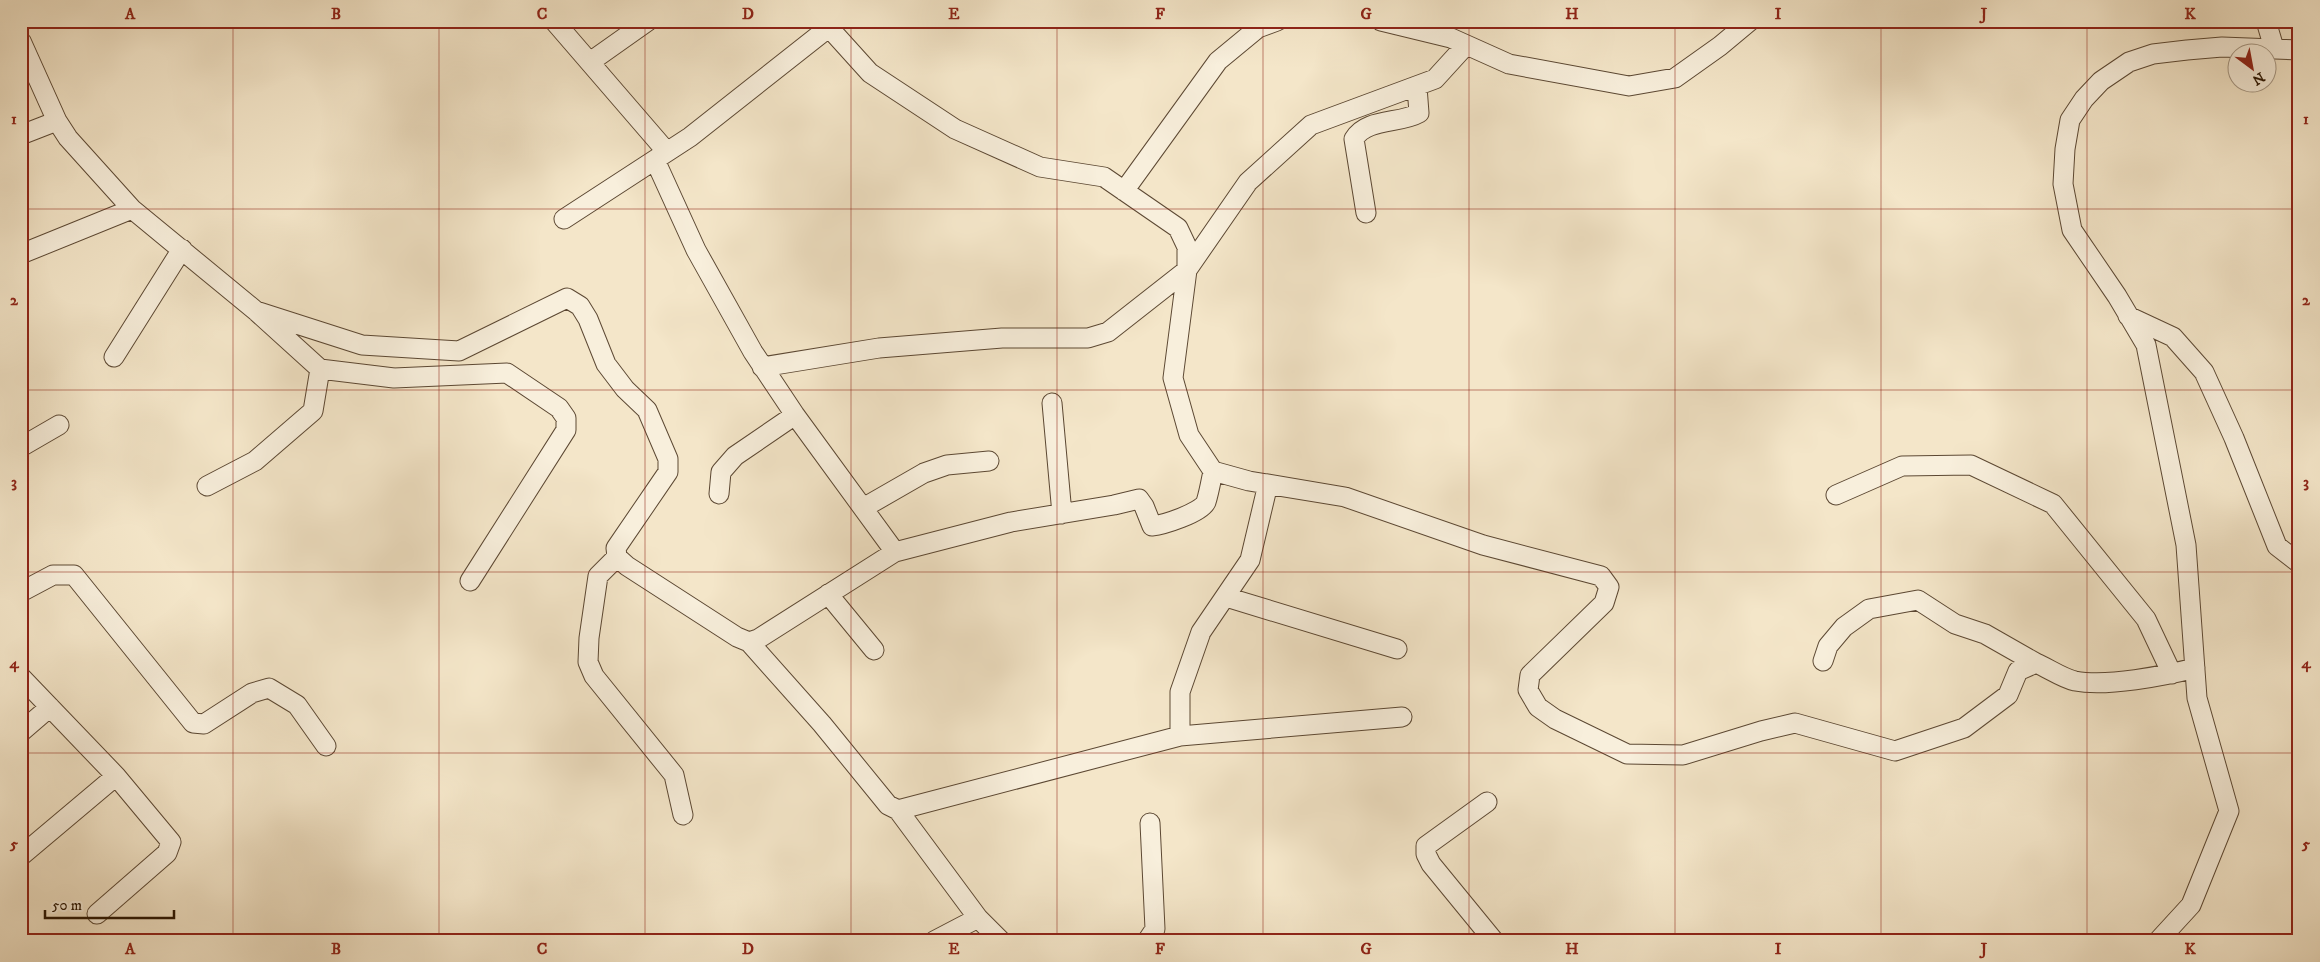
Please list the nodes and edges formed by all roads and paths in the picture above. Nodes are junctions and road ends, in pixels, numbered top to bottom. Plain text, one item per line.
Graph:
1 (554, 21) edge
2 (648, 21) edge
3 (1277, 21) edge
4 (1382, 21) edge
5 (1750, 21) edge
6 (2266, 21) edge
7 (830, 24) edge
8 (21, 41) edge
9 (2272, 42) edge
10 (1466, 45) junction
11 (2228, 47) edge
12 (2278, 48) edge
13 (2299, 50) edge
14 (590, 62) junction
15 (1417, 86) junction
16 (57, 121) junction
17 (21, 135) edge
18 (661, 156) junction
19 (1124, 191) junction
20 (132, 209) junction
21 (1366, 213) dead end
22 (564, 219) dead end
23 (182, 249) junction
24 (21, 254) edge
25 (1187, 270) junction
26 (256, 311) junction
27 (2128, 316) junction
28 (114, 357) dead end
29 (762, 367) junction
30 (320, 369) junction
31 (1052, 403) dead end
32 (795, 415) junction
33 (59, 425) dead end
34 (21, 447) edge
35 (989, 461) dead end
36 (1213, 472) junction
37 (1268, 484) junction
38 (207, 486) dead end
39 (719, 494) dead end
40 (1836, 495) dead end
41 (863, 508) junction
42 (1062, 514) junction
43 (895, 552) junction
44 (617, 557) junction
45 (2299, 563) edge
46 (470, 581) dead end
47 (21, 592) edge
48 (828, 594) junction
49 (1226, 597) junction
50 (749, 642) junction
51 (1397, 649) dead end
52 (874, 650) dead end
53 (1822, 662) dead end
54 (2036, 662) junction
55 (2195, 668) junction
56 (2172, 674) junction
57 (21, 677) edge
58 (50, 707) junction
59 (1402, 717) dead end
60 (21, 732) edge
61 (1180, 736) junction
62 (326, 746) dead end
63 (116, 776) junction
64 (1487, 802) dead end
65 (898, 810) junction
66 (683, 815) dead end
67 (1150, 823) dead end
68 (21, 856) edge
69 (97, 914) dead end
70 (978, 918) junction
71 (934, 941) edge
72 (1001, 941) edge
73 (1146, 941) edge
74 (1494, 941) edge
75 (2158, 941) edge

1 - 14 street
2 - 14 street
3 - 19 street
4 - 10 street
5 - 10 street
6 - 9 street
7 - 18 street
7 - 19 street
8 - 16 street
10 - 15 street
11 - 27 street
12 - 13 street
14 - 18 street
15 - 21 street
15 - 25 street
16 - 17 street
16 - 20 street
18 - 22 street
18 - 29 street
19 - 25 street
20 - 23 street
20 - 24 street
23 - 26 street
23 - 28 street
25 - 29 street
25 - 36 street
26 - 30 street
26 - 44 street
27 - 45 street
27 - 55 street
29 - 32 street
30 - 38 street
30 - 46 street
31 - 42 street
32 - 39 street
32 - 41 street
33 - 34 street
35 - 41 street
36 - 37 street
36 - 42 street
37 - 49 street
37 - 54 street
40 - 56 street
41 - 43 street
42 - 43 street
43 - 48 street
44 - 50 street
44 - 66 street
47 - 62 street
48 - 50 street
48 - 52 street
49 - 51 street
49 - 61 street
50 - 65 street
53 - 54 street
54 - 56 street
55 - 56 street
55 - 75 street
57 - 58 street
58 - 60 street
58 - 63 street
59 - 61 street
61 - 65 street
63 - 68 street
63 - 69 street
64 - 74 street
65 - 70 street
67 - 73 street
70 - 71 street
70 - 72 street

